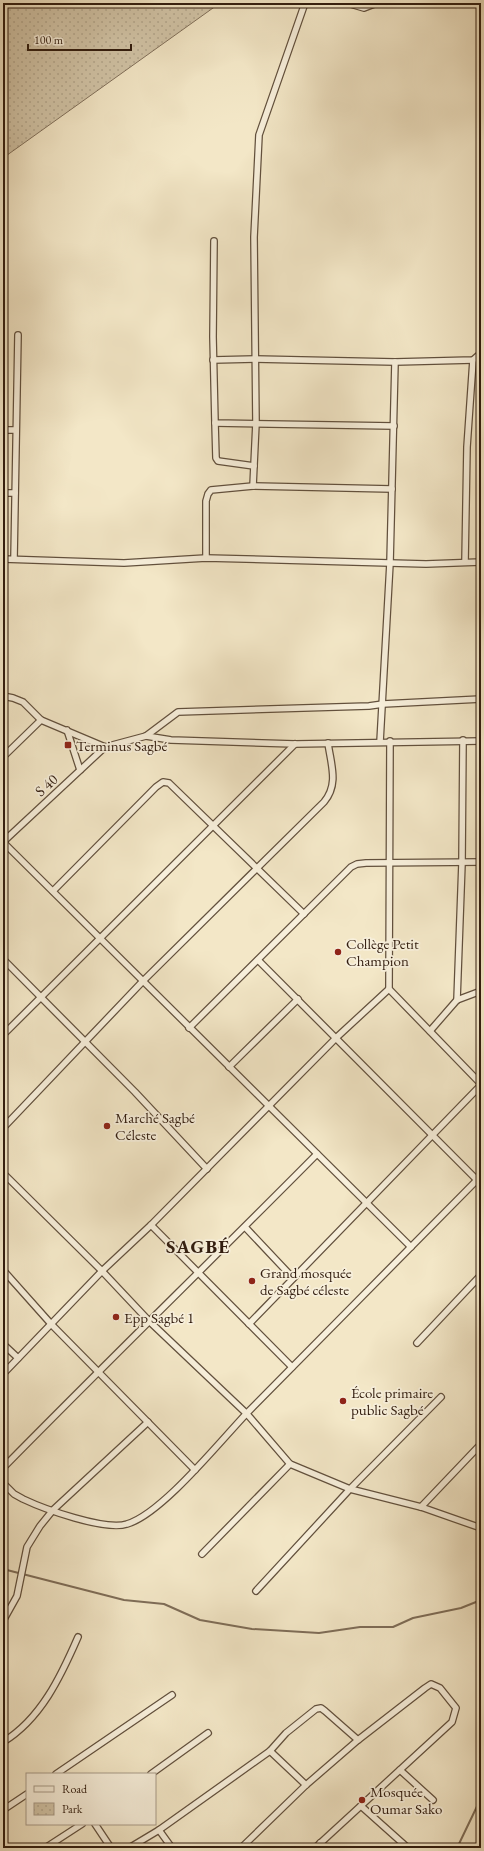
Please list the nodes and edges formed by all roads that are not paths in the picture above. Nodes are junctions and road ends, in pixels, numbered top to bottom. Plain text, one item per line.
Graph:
1 (305, 3) edge
2 (347, 3) edge
3 (377, 3) edge
4 (214, 241) dead end
5 (18, 335) dead end
6 (481, 353) edge
7 (255, 359) junction
8 (213, 360) junction
9 (473, 360) junction
10 (395, 362) junction
11 (215, 423) junction
12 (256, 423) junction
13 (394, 426) junction
14 (3, 430) edge
15 (16, 430) junction
16 (254, 466) junction
17 (253, 486) junction
18 (392, 489) junction
19 (3, 493) edge
20 (15, 493) junction
21 (206, 558) junction
22 (3, 559) edge
23 (14, 559) junction
24 (464, 562) junction
25 (481, 562) edge
26 (390, 563) junction
27 (3, 696) edge
28 (481, 699) edge
29 (383, 704) junction
30 (41, 720) junction
31 (67, 730) junction
32 (146, 736) junction
33 (462, 740) junction
34 (390, 741) junction
35 (481, 741) edge
36 (380, 742) junction
37 (328, 743) junction
38 (295, 744) junction
39 (105, 747) junction
40 (3, 757) edge
41 (80, 770) junction
42 (212, 825) junction
43 (3, 842) edge
44 (481, 862) edge
45 (391, 863) junction
46 (462, 863) junction
47 (256, 869) junction
48 (53, 891) junction
49 (304, 914) junction
50 (99, 937) junction
51 (3, 958) edge
52 (258, 960) junction
53 (143, 981) junction
54 (389, 989) junction
55 (481, 991) edge
56 (42, 998) junction
57 (298, 999) junction
58 (457, 1000) junction
59 (189, 1028) junction
60 (430, 1031) junction
61 (3, 1035) edge
62 (337, 1037) junction
63 (86, 1042) junction
64 (229, 1067) junction
65 (481, 1085) edge
66 (268, 1106) junction
67 (3, 1128) edge
68 (433, 1134) junction
69 (317, 1154) junction
70 (207, 1169) junction
71 (3, 1173) edge
72 (479, 1182) edge
73 (366, 1202) junction
74 (151, 1225) junction
75 (245, 1227) junction
76 (411, 1248) junction
77 (3, 1270) edge
78 (102, 1271) junction
79 (199, 1274) junction
80 (481, 1275) edge
81 (293, 1278) junction
82 (149, 1321) junction
83 (249, 1324) junction
84 (52, 1325) junction
85 (417, 1343) dead end
86 (3, 1344) edge
87 (18, 1358) junction
88 (292, 1368) junction
89 (98, 1372) junction
90 (3, 1374) edge
91 (441, 1396) dead end
92 (247, 1414) junction
93 (148, 1422) junction
94 (481, 1444) edge
95 (290, 1464) junction
96 (3, 1468) edge
97 (195, 1470) junction
98 (3, 1483) edge
99 (350, 1489) junction
100 (422, 1507) junction
101 (53, 1510) junction
102 (481, 1528) edge
103 (202, 1554) dead end
104 (256, 1591) dead end
105 (3, 1620) edge
106 (78, 1637) dead end
107 (172, 1695) dead end
108 (208, 1733) dead end
109 (358, 1740) junction
110 (3, 1742) edge
111 (270, 1751) junction
112 (400, 1770) junction
113 (60, 1773) edge
114 (152, 1773) edge
115 (306, 1785) junction
116 (26, 1795) edge
117 (433, 1800) dead end
118 (361, 1806) junction
119 (3, 1810) edge
120 (80, 1825) edge
121 (97, 1825) edge
122 (159, 1830) junction
123 (320, 1843) junction
124 (45, 1848) edge
125 (111, 1848) edge
126 (129, 1848) edge
127 (172, 1848) edge
128 (241, 1848) edge
129 (315, 1848) edge
130 (327, 1848) edge
131 (408, 1848) edge

1 - 7 street
2 - 3 street
4 - 8 street
5 - 15 street
6 - 9 street
7 - 8 street
7 - 10 street
7 - 12 street
8 - 11 street
9 - 10 street
9 - 24 street
10 - 13 street
11 - 12 street
11 - 16 street
12 - 13 street
12 - 16 street
13 - 18 street
14 - 15 street
15 - 20 street
16 - 17 street
17 - 18 street
17 - 21 street
18 - 26 street
19 - 20 street
20 - 23 street
21 - 23 street
21 - 26 street
22 - 23 street
24 - 25 street
24 - 26 street
26 - 29 street
27 - 30 street
28 - 29 street
29 - 32 street
29 - 36 street
30 - 31 street
30 - 40 street
31 - 39 street
31 - 41 street
32 - 38 street
32 - 39 street
33 - 34 street
33 - 35 street
33 - 46 street
34 - 36 street
34 - 45 street
36 - 37 street
37 - 38 street
37 - 47 street
38 - 42 street
39 - 41 street, S 40
41 - 43 street, S 40
42 - 47 street
42 - 48 street
42 - 50 street
43 - 48 street
44 - 46 street
45 - 46 street
45 - 49 street
45 - 54 street
46 - 58 street
47 - 49 street
47 - 53 street
48 - 50 street
49 - 52 street
50 - 53 street
50 - 56 street
51 - 56 street
52 - 57 street
52 - 59 street
53 - 59 street
53 - 63 street
54 - 60 street
54 - 62 street
55 - 58 street
56 - 61 street
56 - 63 street
57 - 62 street
57 - 64 street
58 - 60 street
59 - 64 street
60 - 65 street
62 - 66 street
62 - 68 street
63 - 67 street
63 - 70 street
64 - 66 street
65 - 68 street
66 - 69 street
66 - 70 street
68 - 72 street
68 - 73 street
69 - 73 street
69 - 75 street
70 - 74 street
71 - 78 street
72 - 76 street
73 - 76 street
73 - 81 street
74 - 78 street
74 - 79 street
75 - 79 street
75 - 81 street
76 - 88 street
77 - 84 street
78 - 82 street
78 - 84 street
79 - 82 street
79 - 83 street
80 - 85 street
81 - 83 street
82 - 89 street
82 - 92 street
83 - 88 street
84 - 87 street
84 - 89 street
86 - 87 street
87 - 90 street
88 - 92 street
89 - 93 street
89 - 96 street
91 - 99 street
92 - 95 street
92 - 97 street
93 - 97 street
93 - 101 street
94 - 100 street
95 - 99 street
95 - 103 street
97 - 101 street
98 - 101 street
99 - 100 street
99 - 104 street
100 - 102 street
101 - 105 street
106 - 110 street
107 - 113 street
108 - 114 street
109 - 111 street
109 - 112 street
109 - 115 street
111 - 115 street
111 - 122 street
112 - 117 street
112 - 118 street
115 - 128 street
116 - 119 street
118 - 123 street
118 - 131 street
120 - 124 street
121 - 125 street
122 - 126 street
122 - 127 street
123 - 129 street
123 - 130 street

